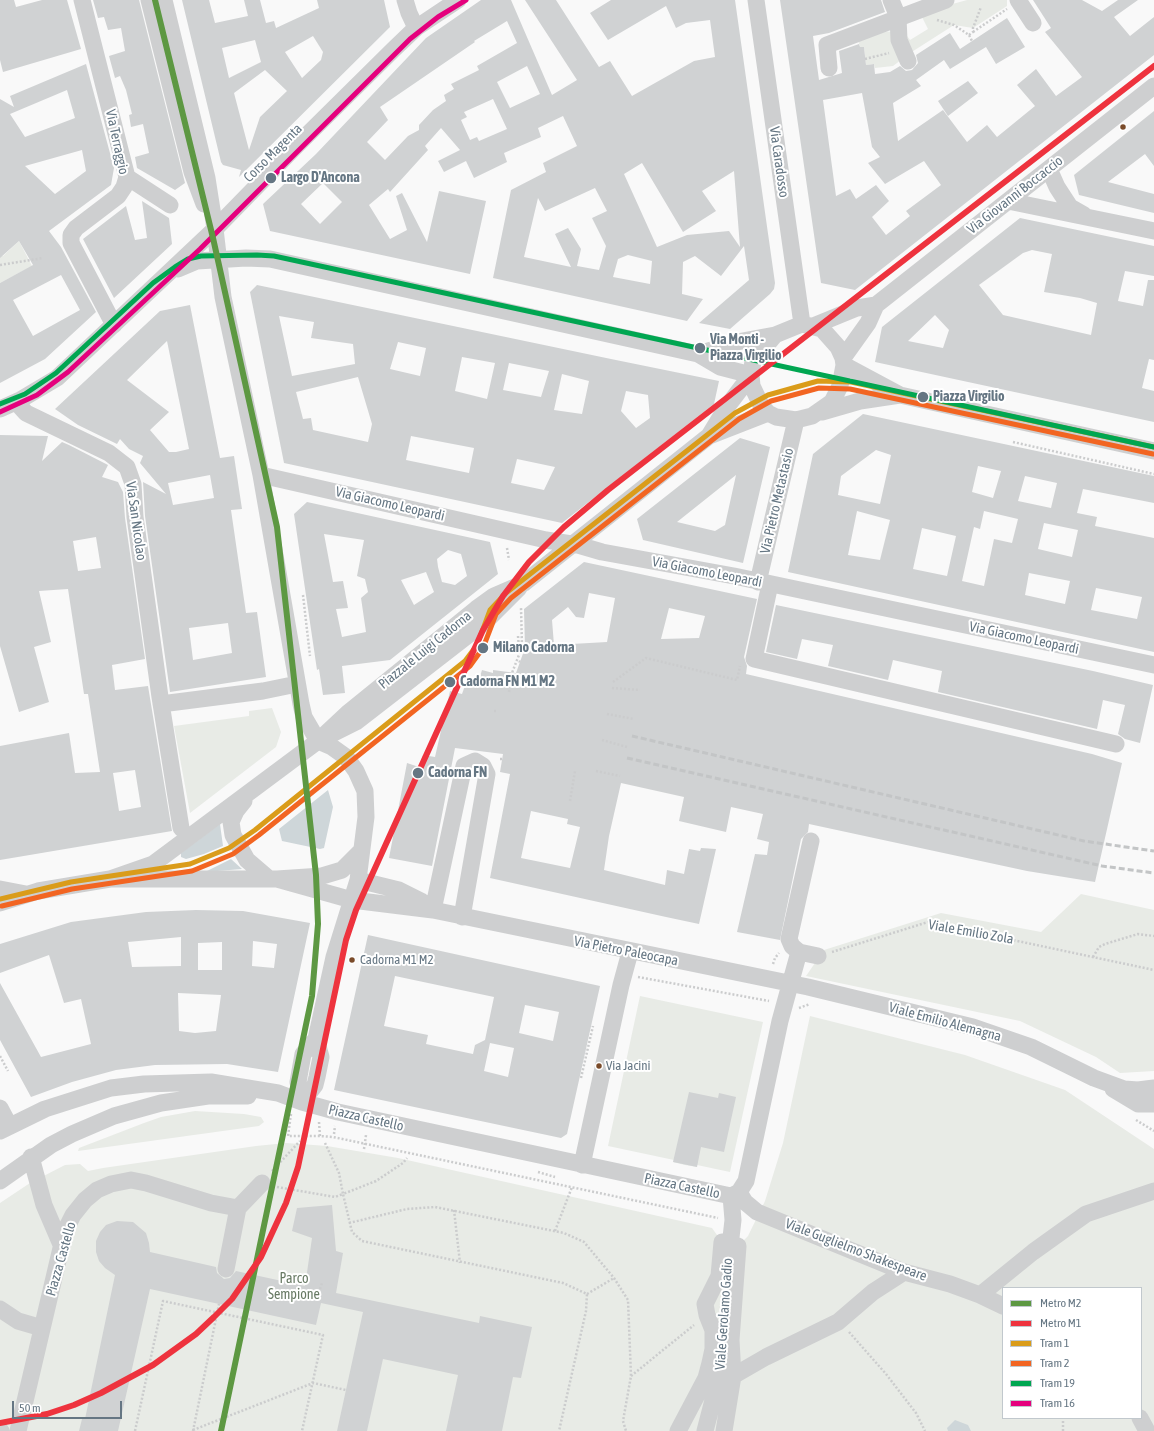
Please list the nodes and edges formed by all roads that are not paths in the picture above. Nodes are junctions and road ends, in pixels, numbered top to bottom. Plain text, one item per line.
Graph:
1 (82, 0) edge
2 (149, 0) edge
3 (164, 0) edge
4 (405, 0) edge
5 (458, 0) edge
6 (756, 0) edge
7 (891, 0) edge
8 (946, 0) edge
9 (1018, 1) edge
10 (898, 17) junction
11 (1033, 23) dead end
12 (416, 28) junction
13 (908, 61) dead end
14 (829, 68) dead end
15 (1154, 86) edge
16 (346, 96) junction
17 (1049, 169) junction
18 (126, 177) junction
19 (1008, 201) junction
20 (170, 205) dead end
21 (1091, 219) junction
22 (216, 229) junction
23 (1154, 231) edge
24 (219, 259) junction
25 (163, 279) junction
26 (876, 305) junction
27 (114, 325) junction
28 (808, 325) junction
29 (775, 335) junction
30 (698, 354) junction
31 (843, 361) junction
32 (751, 375) junction
33 (900, 395) junction
34 (16, 402) junction
35 (0, 409) edge
36 (768, 413) junction
37 (820, 413) junction
38 (796, 420) junction
39 (710, 436) junction
40 (1154, 451) edge
41 (261, 475) junction
42 (574, 544) junction
43 (764, 583) junction
44 (1154, 665) edge
45 (297, 684) junction
46 (161, 704) junction
47 (318, 741) junction
48 (1116, 744) dead end
49 (266, 782) junction
50 (460, 783) junction
51 (479, 817) junction
52 (180, 828) dead end
53 (811, 841) dead end
54 (361, 850) junction
55 (110, 879) junction
56 (273, 879) junction
57 (358, 880) junction
58 (0, 889) edge
59 (28, 894) junction
60 (352, 900) junction
61 (0, 903) edge
62 (433, 910) junction
63 (462, 917) junction
64 (630, 952) junction
65 (799, 952) junction
66 (818, 956) road end
67 (790, 983) junction
68 (1094, 1078) junction
69 (1150, 1088) edge
70 (298, 1102) junction
71 (1154, 1104) edge
72 (0, 1108) edge
73 (5, 1128) edge
74 (31, 1158) junction
75 (582, 1165) junction
76 (0, 1181) edge
77 (262, 1183) road end
78 (1154, 1192) edge
79 (735, 1194) junction
80 (238, 1208) junction
81 (730, 1244) junction
82 (62, 1247) junction
83 (226, 1269) dead end
84 (904, 1272) junction
85 (980, 1295) junction
86 (1002, 1306) edge
87 (0, 1309) edge
88 (724, 1312) junction
89 (707, 1315) junction
90 (42, 1328) junction
91 (726, 1376) junction
92 (1141, 1419) edge
93 (18, 1431) edge
94 (678, 1431) edge
95 (705, 1431) edge
96 (724, 1431) edge
97 (1148, 1431) edge

1 - 18 street, Via Terraggio
2 - 22 street
3 - 22 street
4 - 12 street
5 - 12 street, Corso Magenta
6 - 28 street, Via Caradosso
7 - 10 street
8 - 10 street
9 - 11 street
10 - 13 street
10 - 14 street
12 - 16 street, Corso Magenta
15 - 17 street, Via Giovanni Boccaccio
16 - 22 street, Corso Magenta
16 - 22 street, Corso Magenta
17 - 19 street, Via Giovanni Boccaccio
17 - 21 street
18 - 20 street
18 - 27 street, Via Terraggio
19 - 21 street
19 - 26 street, Via Giovanni Boccaccio
21 - 23 street
22 - 24 street
22 - 25 street, Corso Magenta
24 - 25 street
24 - 30 street
24 - 41 street
25 - 27 street
26 - 28 street, Via Giovanni Boccaccio
26 - 31 street, Via Giovanni Boccaccio
27 - 34 street
28 - 29 street
28 - 31 street
29 - 30 street
29 - 32 street
30 - 32 street
31 - 33 street
31 - 37 street
32 - 36 street
32 - 39 street
33 - 37 street
33 - 40 street
34 - 35 street
34 - 46 street, Via San Nicolao
36 - 38 street
36 - 39 street
37 - 38 street
38 - 43 street, Via Pietro Metastasio
39 - 42 street
41 - 42 street, Via Giacomo Leopardi
41 - 45 street
42 - 43 street, Via Giacomo Leopardi
42 - 47 street, Piazzale Luigi Cadorna
43 - 44 street, Via Giacomo Leopardi
43 - 48 street, Via Pietro Metastasio
45 - 46 street
45 - 47 street
46 - 52 street
47 - 49 street, Piazzale Luigi Cadorna
47 - 54 street
49 - 55 street, Piazzale Luigi Cadorna
49 - 56 street, Piazzale Luigi Cadorna
50 - 51 street
50 - 51 street
50 - 62 street
51 - 63 street
53 - 65 street
54 - 56 street, Piazzale Luigi Cadorna
54 - 57 street
55 - 56 street, Piazzale Luigi Cadorna
55 - 59 street
56 - 60 street, Piazzale Luigi Cadorna
57 - 60 street
57 - 62 street, Piazzale Luigi Cadorna
58 - 59 street
59 - 61 street
60 - 62 street, Piazzale Luigi Cadorna
60 - 70 street
62 - 63 street, Piazzale Luigi Cadorna
63 - 64 street, Via Pietro Paleocapa
64 - 67 street, Via Pietro Paleocapa
64 - 75 street
65 - 66 street
65 - 67 street
67 - 68 street, Viale Emilio Alemagna
67 - 79 street
68 - 69 street, Viale Emilio Alemagna
68 - 71 street, Viale Emilio Alemagna
70 - 73 street, Piazza Castello
70 - 74 street
70 - 75 street, Piazza Castello
72 - 73 street
74 - 76 street
74 - 82 street
75 - 79 street, Piazza Castello
77 - 80 street
78 - 85 street
79 - 81 street, Viale Gerolamo Gadio
79 - 84 street, Viale Guglielmo Shakespeare
80 - 82 street, Piazza Castello
80 - 83 street
81 - 88 street, Viale Gerolamo Gadio
81 - 89 street
81 - 91 street
82 - 90 street, Piazza Castello
84 - 85 street, Viale Guglielmo Shakespeare
84 - 91 street
85 - 86 street, Viale Guglielmo Shakespeare
87 - 90 street
88 - 89 street
88 - 91 street, Viale Gerolamo Gadio
89 - 94 street
90 - 93 street, Piazza Castello
91 - 95 street, Viale Gerolamo Gadio
91 - 96 street
92 - 97 street

